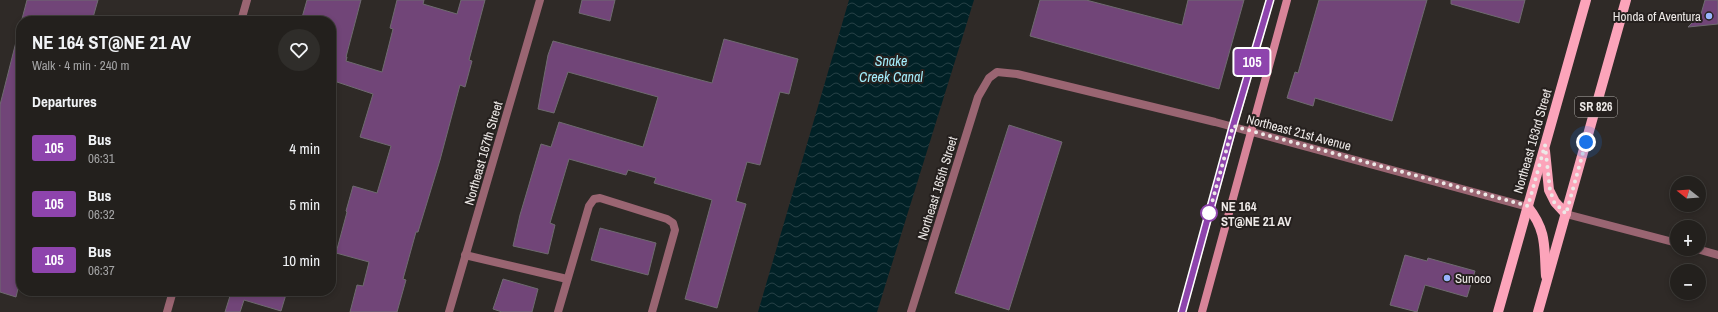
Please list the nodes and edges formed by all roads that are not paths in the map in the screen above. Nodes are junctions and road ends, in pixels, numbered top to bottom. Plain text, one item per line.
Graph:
1 (247, 0) edge
2 (540, 0) edge
3 (1270, 0) edge
4 (1287, 0) edge
5 (1586, 0) edge
6 (1626, 0) edge
7 (242, 16) edge
8 (993, 74) joint
9 (1233, 126) junction
10 (1251, 131) junction
11 (1545, 145) junction
12 (1528, 206) junction
13 (1566, 214) junction
14 (1670, 242) edge
15 (1706, 252) edge
16 (465, 255) junction
17 (1718, 255) edge
18 (567, 279) junction
19 (1546, 285) junction
20 (172, 296) edge
21 (167, 312) edge
22 (449, 312) edge
23 (558, 312) edge
24 (652, 312) edge
25 (911, 312) edge
26 (1182, 312) edge
27 (1202, 312) edge
28 (1498, 312) edge
29 (1538, 312) edge

1 - 7 street
2 - 16 street, Northeast 167th Street
3 - 9 street
4 - 10 street
5 - 11 main road, Northeast 163rd Street / SR 826
6 - 13 main road, SR 826
8 - 9 street, Northeast 21st Avenue
8 - 25 street, Northeast 165th Street
9 - 10 street, Northeast 21st Avenue
9 - 26 street
10 - 12 street, Northeast 21st Avenue
10 - 27 street
11 - 12 main road, Northeast 163rd Street / SR 826
11 - 13 main road
12 - 19 main road
12 - 28 main road, Northeast 163rd Street / SR 826
13 - 14 street
13 - 19 main road, SR 826
15 - 17 street
16 - 18 street
16 - 22 street, Northeast 167th Street
18 - 23 street
18 - 24 street
19 - 29 main road, SR 826
20 - 21 street

